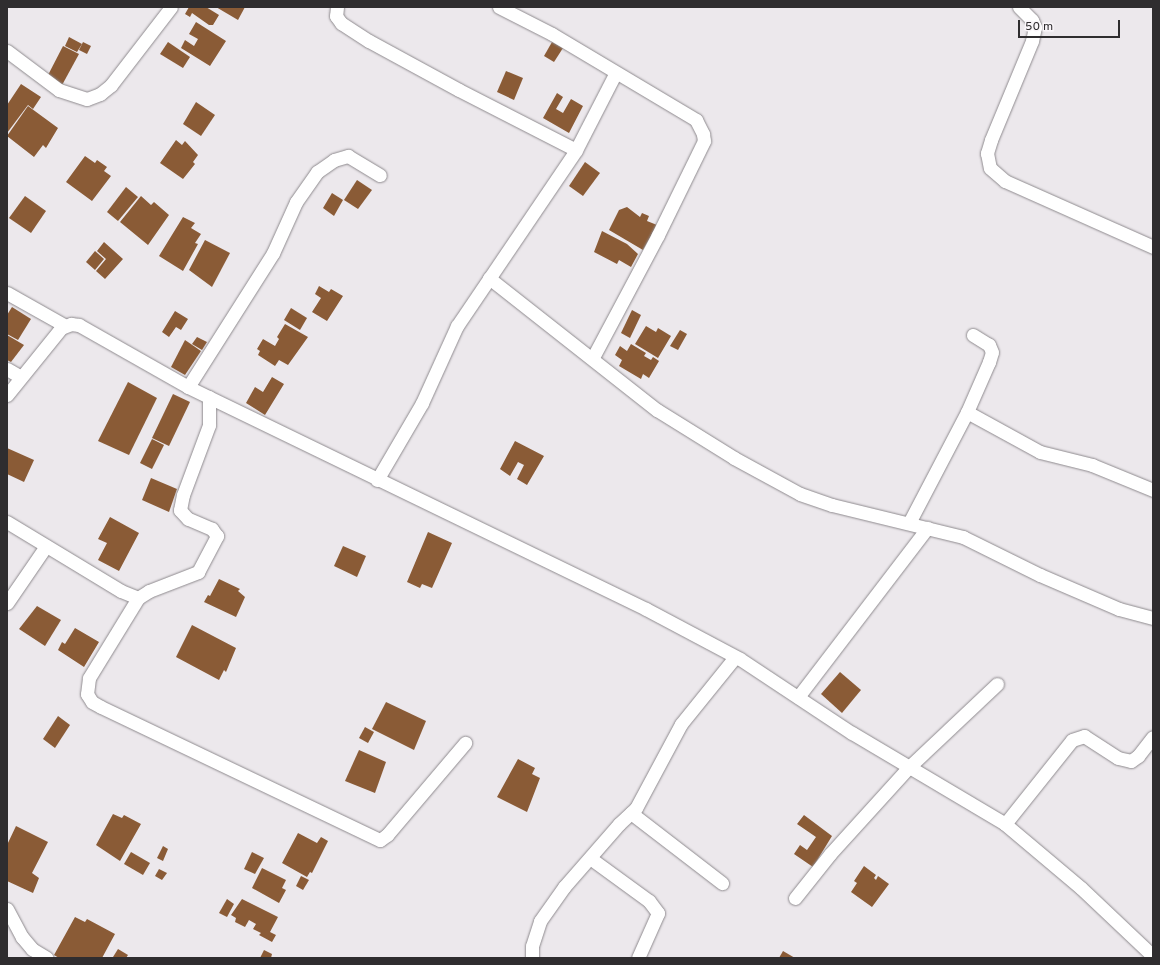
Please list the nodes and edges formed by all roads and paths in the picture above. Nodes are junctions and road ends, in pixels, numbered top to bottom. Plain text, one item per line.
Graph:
1 (171, 7) edge
2 (337, 7) edge
3 (499, 7) edge
4 (1019, 7) edge
5 (7, 51) edge
6 (616, 74) junction
7 (576, 150) junction
8 (380, 176) dead end
9 (1153, 247) edge
10 (489, 278) junction
11 (7, 293) edge
12 (64, 325) junction
13 (973, 335) dead end
14 (592, 359) junction
15 (7, 369) edge
16 (21, 377) junction
17 (188, 387) junction
18 (7, 395) edge
19 (209, 397) junction
20 (967, 412) junction
21 (377, 480) junction
22 (1153, 490) edge
23 (7, 522) edge
24 (909, 523) junction
25 (927, 528) junction
26 (46, 546) junction
27 (138, 598) junction
28 (7, 603) edge
29 (1153, 618) edge
30 (735, 657) junction
31 (997, 684) dead end
32 (798, 697) junction
33 (1153, 736) edge
34 (465, 743) dead end
35 (909, 767) junction
36 (630, 814) junction
37 (1005, 824) junction
38 (590, 858) junction
39 (722, 883) dead end
40 (795, 898) dead end
41 (7, 909) edge
42 (1153, 956) edge
43 (47, 958) edge
44 (532, 958) edge
45 (638, 958) edge

1 - 5 street
2 - 7 street
3 - 6 street
4 - 9 street
6 - 7 street
6 - 14 street
7 - 10 street
8 - 17 street
10 - 14 street
10 - 21 street
11 - 12 street
12 - 16 street
12 - 17 street
13 - 20 street
14 - 24 street
15 - 16 street
16 - 18 street
17 - 19 street
19 - 21 street
19 - 27 street
20 - 22 street
20 - 24 street
21 - 30 street
23 - 26 street
24 - 25 street
25 - 29 street
25 - 32 street
26 - 27 street
26 - 28 street
27 - 34 street
30 - 32 street
30 - 36 street
31 - 35 street
32 - 35 street
33 - 37 street
35 - 37 street
35 - 40 street
36 - 38 street
36 - 39 street
37 - 42 street
38 - 44 street
38 - 45 street
41 - 43 street

